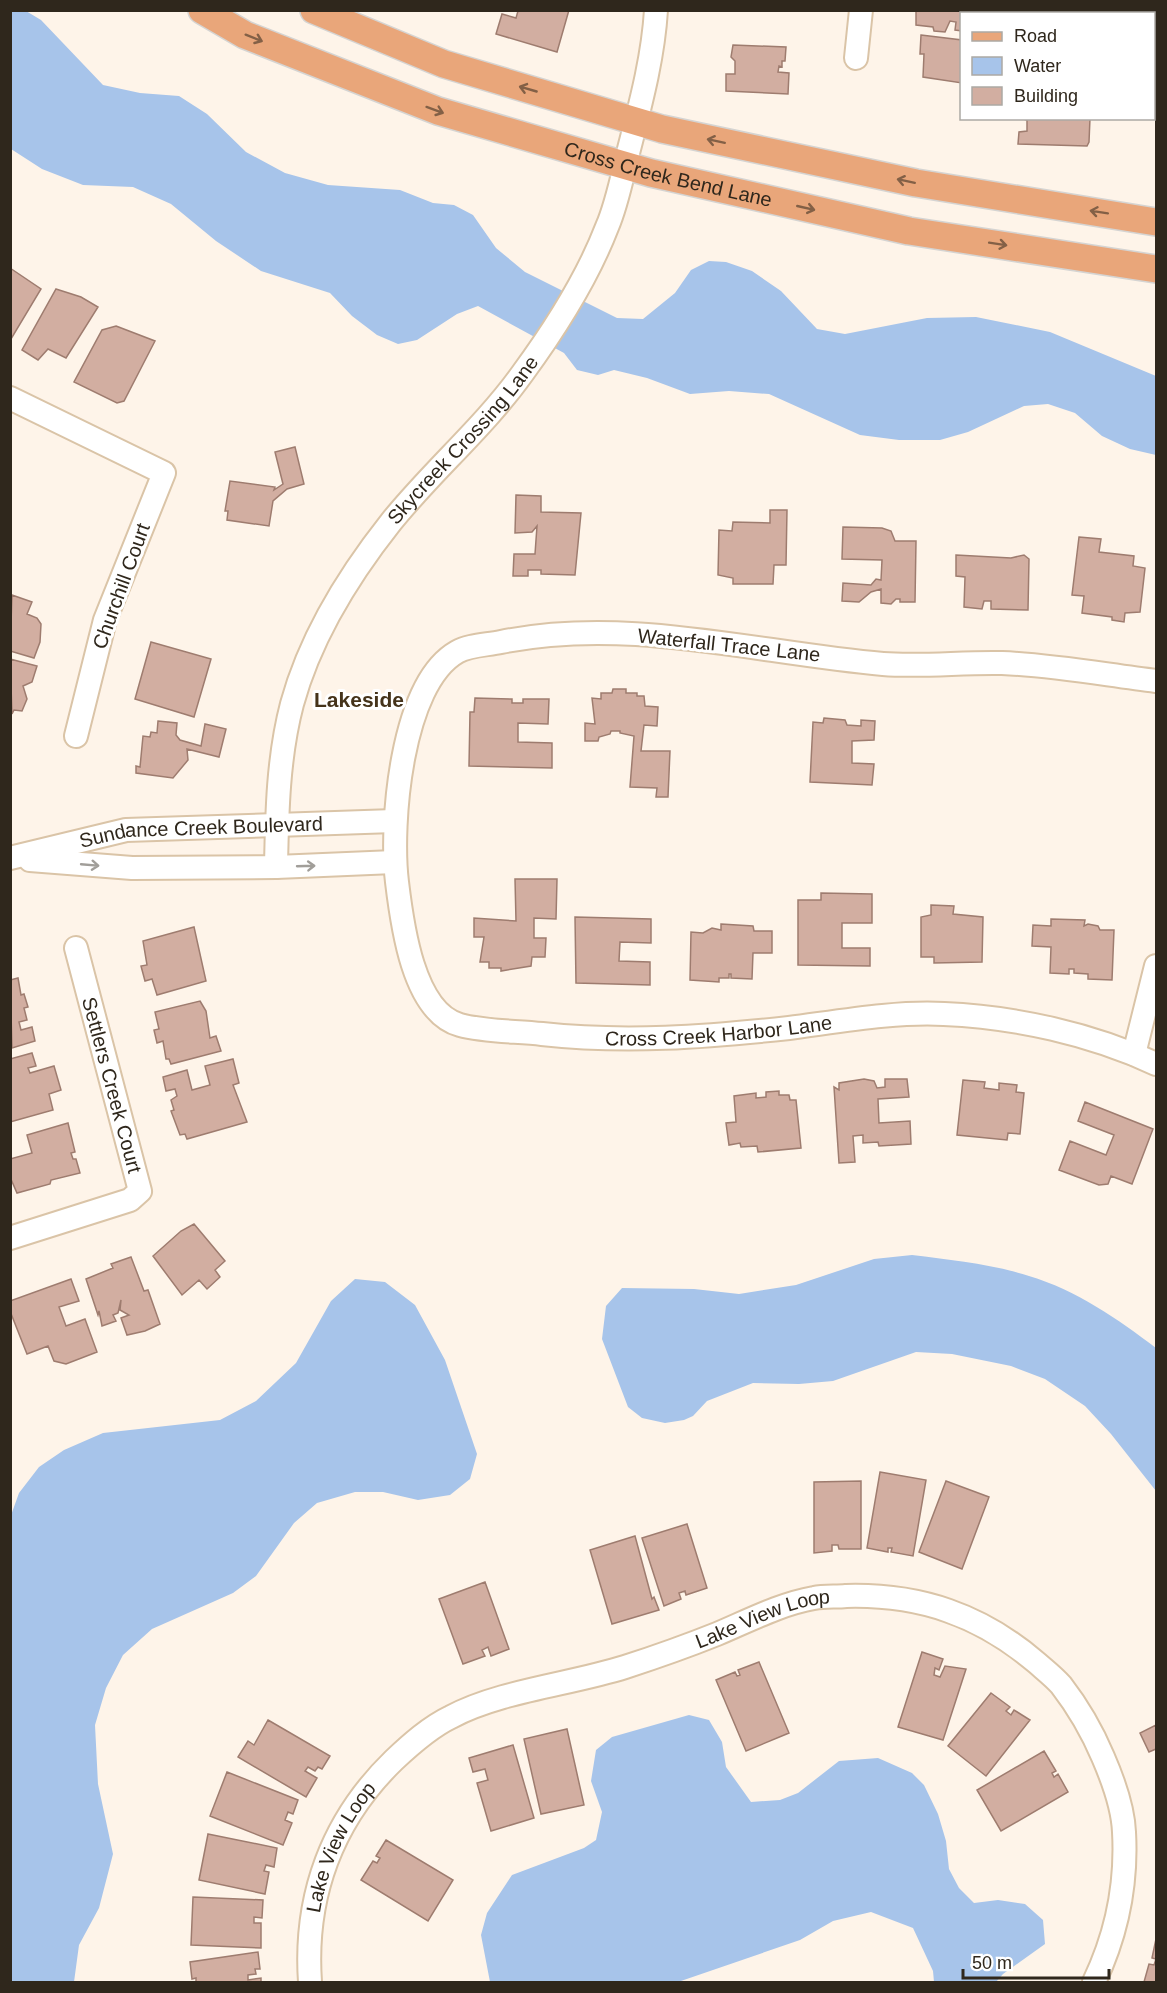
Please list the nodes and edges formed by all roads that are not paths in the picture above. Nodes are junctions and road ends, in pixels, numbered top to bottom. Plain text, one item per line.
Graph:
1 (202, 10) edge
2 (314, 10) edge
3 (656, 10) edge
4 (861, 10) edge
5 (856, 58) dead end
6 (636, 122) junction
7 (625, 165) junction
8 (1156, 222) edge
9 (1156, 270) edge
10 (10, 398) edge
11 (1156, 681) edge
12 (76, 736) dead end
13 (394, 821) junction
14 (276, 824) junction
15 (10, 858) edge
16 (394, 862) junction
17 (276, 867) junction
18 (76, 948) dead end
19 (1156, 966) edge
20 (1134, 1054) junction
21 (1156, 1064) edge
22 (10, 1238) edge
23 (310, 1983) edge
24 (1094, 1983) edge

1 -> 7 main road, Cross Creek Bend Lane
6 -> 2 main road
3 - 6 street, Skycreek Crossing Lane
4 - 5 street
6 - 7 street, Skycreek Crossing Lane
8 -> 6 main road
7 -> 9 main road, Cross Creek Bend Lane
7 - 14 street, Skycreek Crossing Lane
10 - 12 street, Churchill Court
11 - 13 street, Waterfall Trace Lane
13 - 14 street, Sundance Creek Boulevard
13 - 16 street, Waterfall Trace Lane
14 - 15 street, Sundance Creek Boulevard
14 - 17 street, Skycreek Crossing Lane
15 -> 17 street, Sundance Creek Boulevard
17 -> 16 street, Sundance Creek Boulevard
16 - 20 street, Cross Creek Harbor Lane
18 - 22 street, Settlers Creek Court
19 - 20 street
20 - 21 street, Cross Creek Harbor Lane
23 - 24 street, Lake View Loop

